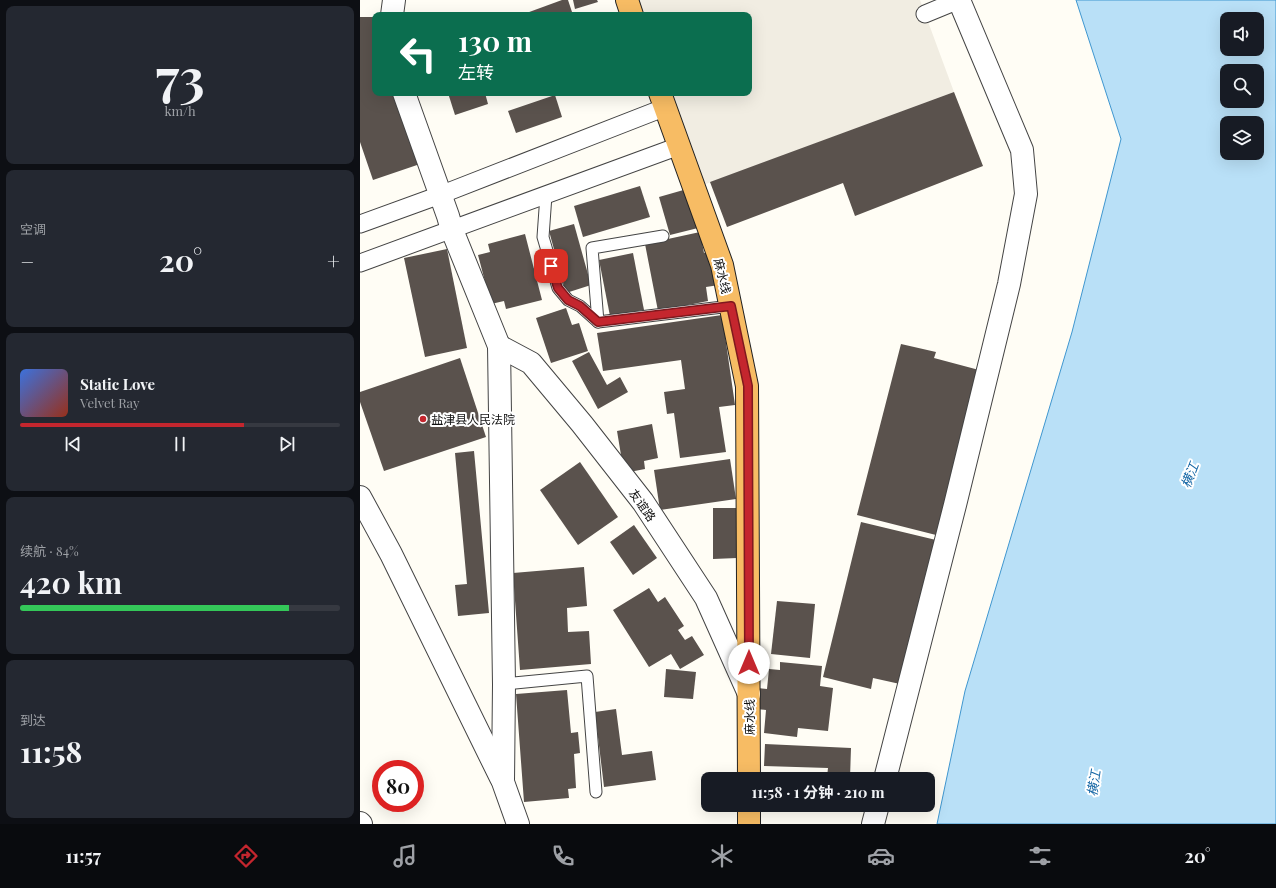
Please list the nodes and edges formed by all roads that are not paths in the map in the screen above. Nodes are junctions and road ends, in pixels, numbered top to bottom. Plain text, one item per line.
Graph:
1 (394, 0) edge
2 (627, 0) edge
3 (959, 0) edge
4 (392, 12) edge
5 (631, 12) edge
6 (926, 14) dead end
7 (405, 96) edge
8 (663, 100) edge
9 (679, 146) junction
10 (440, 195) junction
11 (546, 195) junction
12 (360, 224) edge
13 (452, 230) junction
14 (663, 236) dead end
15 (360, 263) edge
16 (731, 306) junction
17 (598, 322) junction
18 (499, 346) junction
19 (360, 497) edge
20 (504, 684) junction
21 (749, 694) junction
22 (749, 772) edge
23 (887, 772) edge
24 (503, 782) junction
25 (596, 792) dead end
26 (749, 812) edge
27 (876, 812) edge
28 (518, 824) edge
29 (749, 824) edge
30 (873, 824) edge

1 - 4 street
2 - 5 highway
3 - 6 street
3 - 23 street
7 - 10 street
8 - 9 highway, 麻水线
8 - 10 street
9 - 11 street
9 - 16 highway, 麻水线
10 - 12 street
10 - 13 street
11 - 13 street
11 - 17 lane
13 - 15 street
13 - 18 street
14 - 17 lane
16 - 17 lane
16 - 21 highway, 麻水线
18 - 20 street
18 - 21 street, 友谊路
19 - 24 street
20 - 24 street
20 - 25 lane
21 - 22 highway, 麻水线
24 - 28 street
26 - 29 highway
27 - 30 street

